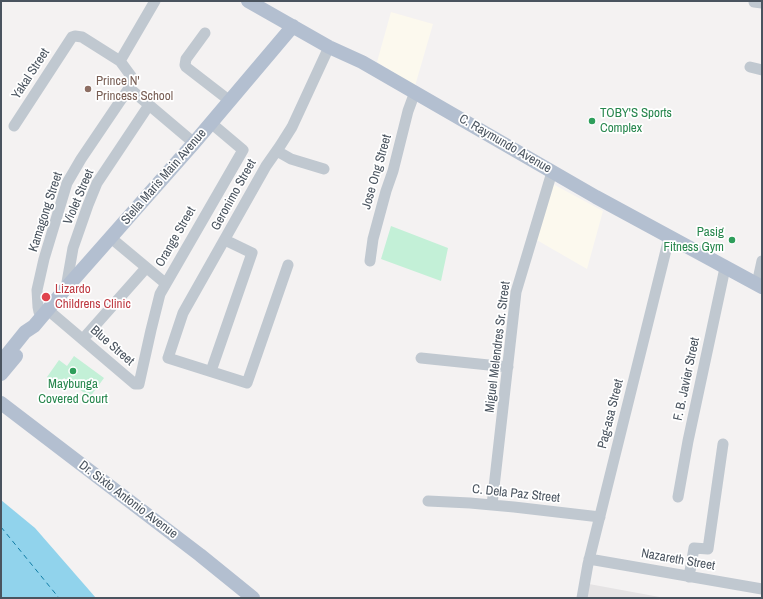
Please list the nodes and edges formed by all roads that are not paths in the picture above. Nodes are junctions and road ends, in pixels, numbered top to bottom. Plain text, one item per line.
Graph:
1 (155, 1) edge
2 (253, 2) edge
3 (293, 26) junction
4 (205, 33) dead end
5 (328, 47) junction
6 (120, 61) junction
7 (750, 66) dead end
8 (762, 70) edge
9 (130, 86) junction
10 (415, 92) junction
11 (230, 101) junction
12 (149, 105) junction
13 (211, 123) junction
14 (14, 126) dead end
15 (194, 143) junction
16 (277, 151) junction
17 (324, 169) dead end
18 (552, 172) junction
19 (111, 238) junction
20 (669, 238) junction
21 (225, 240) junction
22 (370, 261) dead end
23 (762, 261) edge
24 (288, 266) dead end
25 (146, 268) junction
26 (725, 268) junction
27 (165, 284) junction
28 (759, 286) edge
29 (66, 288) junction
30 (42, 318) junction
31 (83, 339) junction
32 (421, 358) dead end
33 (1, 362) edge
34 (508, 367) junction
35 (211, 370) junction
36 (1, 374) edge
37 (139, 384) joint
38 (1, 403) edge
39 (723, 444) dead end
40 (678, 497) dead end
41 (428, 501) dead end
42 (492, 505) junction
43 (600, 517) junction
44 (590, 559) junction
45 (689, 577) junction
46 (762, 589) edge
47 (253, 598) edge
48 (582, 598) edge
49 (761, 598) edge

1 - 6 street
2 - 3 main road, C. Raymundo Avenue
3 - 5 main road, C. Raymundo Avenue
3 - 11 main road, Stella Maris Main Avenue
4 - 11 street
5 - 10 main road, C. Raymundo Avenue
5 - 16 street, Geronimo Street
6 - 9 street
6 - 14 street, Yakal Street
7 - 8 street
9 - 12 street
9 - 30 street, Kamagong Street
10 - 18 main road, C. Raymundo Avenue
10 - 22 street, Jose Ong Street
11 - 13 main road, Stella Maris Main Avenue
12 - 15 street
12 - 29 street, Violet Street
13 - 15 main road, Stella Maris Main Avenue
13 - 27 street, Orange Street
15 - 19 main road, Stella Maris Main Avenue
16 - 17 street
16 - 21 street, Geronimo Street
18 - 20 main road, C. Raymundo Avenue
18 - 34 street, Miguel Melendres Sr. Street
19 - 25 street
19 - 29 main road, Stella Maris Main Avenue
20 - 26 main road, C. Raymundo Avenue
20 - 43 street, Pag-asa Street
21 - 35 street
21 - 35 street, Geronimo Street
23 - 28 street
24 - 35 street
25 - 27 street
25 - 31 street
26 - 28 main road, C. Raymundo Avenue
26 - 40 street, F. B. Javier Street
27 - 37 street, Orange Street
29 - 30 main road, Stella Maris Main Avenue
30 - 31 street, Blue Street
30 - 33 main road, Stella Maris Main Avenue
30 - 36 main road, Stella Maris Main Avenue
31 - 37 street, Blue Street
32 - 34 street
34 - 42 street, Miguel Melendres Sr. Street
38 - 47 main road, Dr. Sixto Antonio Avenue
39 - 45 street
41 - 42 street, C. Dela Paz Street
42 - 43 street, C. Dela Paz Street
43 - 44 street, Pag-asa Street
44 - 45 street, Nazareth Street
44 - 48 street, Pag-asa Street
45 - 46 street, Nazareth Street
46 - 49 street

